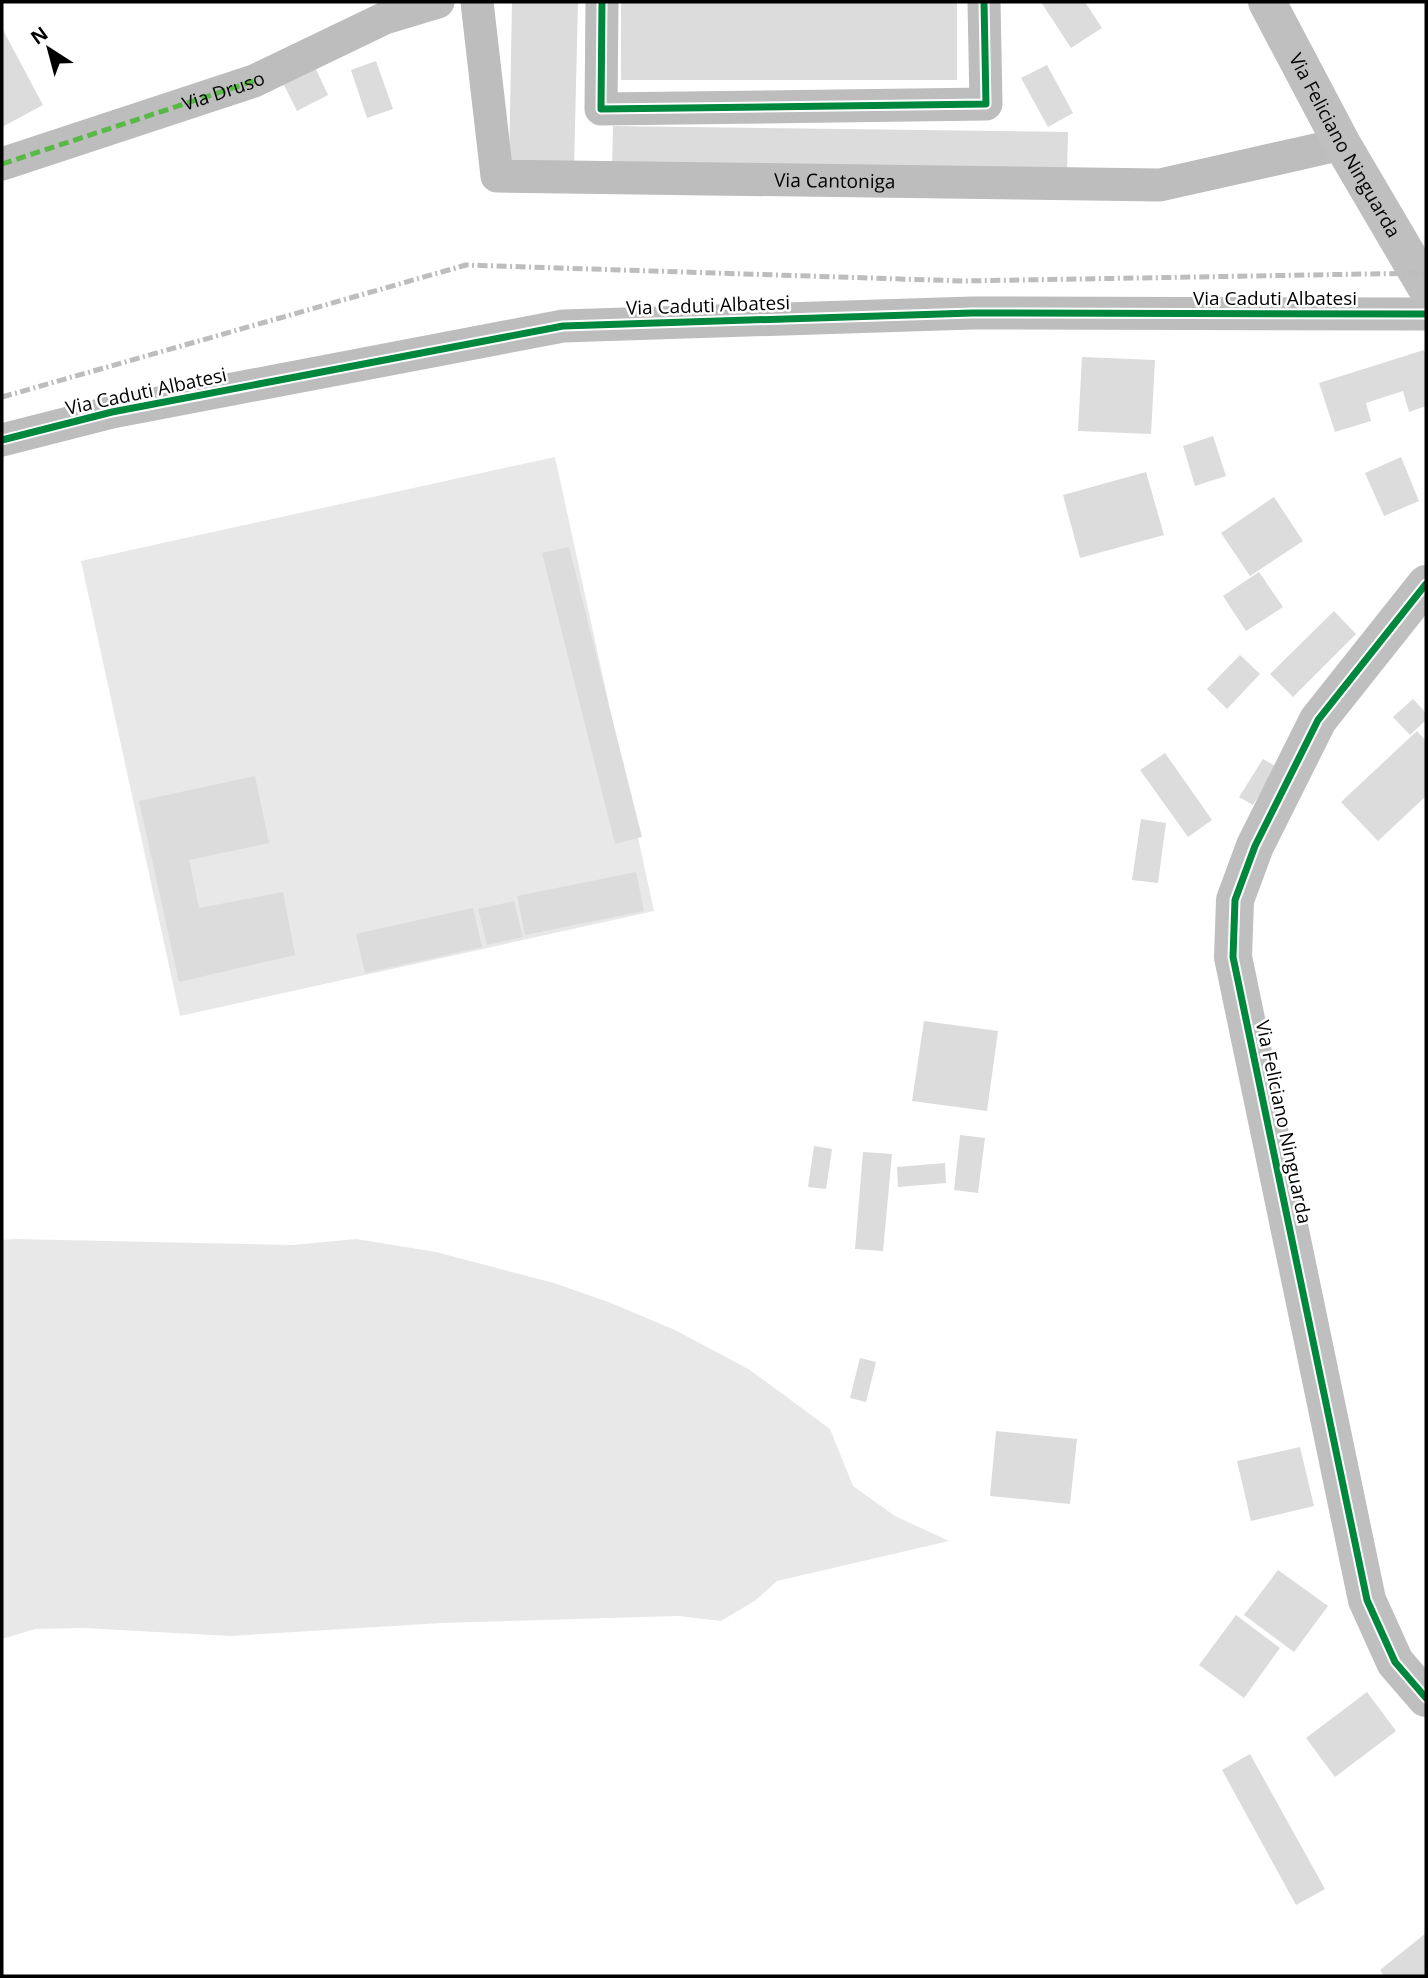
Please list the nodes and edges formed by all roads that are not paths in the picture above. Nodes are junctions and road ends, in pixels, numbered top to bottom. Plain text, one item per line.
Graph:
1 (438, 2) edge
2 (477, 2) edge
3 (602, 2) edge
4 (984, 2) edge
5 (1267, 2) edge
6 (1342, 144) junction
7 (2, 164) edge
8 (1426, 287) edge
9 (1426, 314) edge
10 (2, 440) edge
11 (1426, 584) edge
12 (1426, 1698) edge

1 - 7 street, Via Druso
2 - 6 street, Via Cantoniga
3 - 4 street
5 - 6 street, Via Feliciano Ninguarda
6 - 8 street, Via Feliciano Ninguarda
9 - 10 street, Via Caduti Albatesi
11 - 12 street, Via Feliciano Ninguarda

